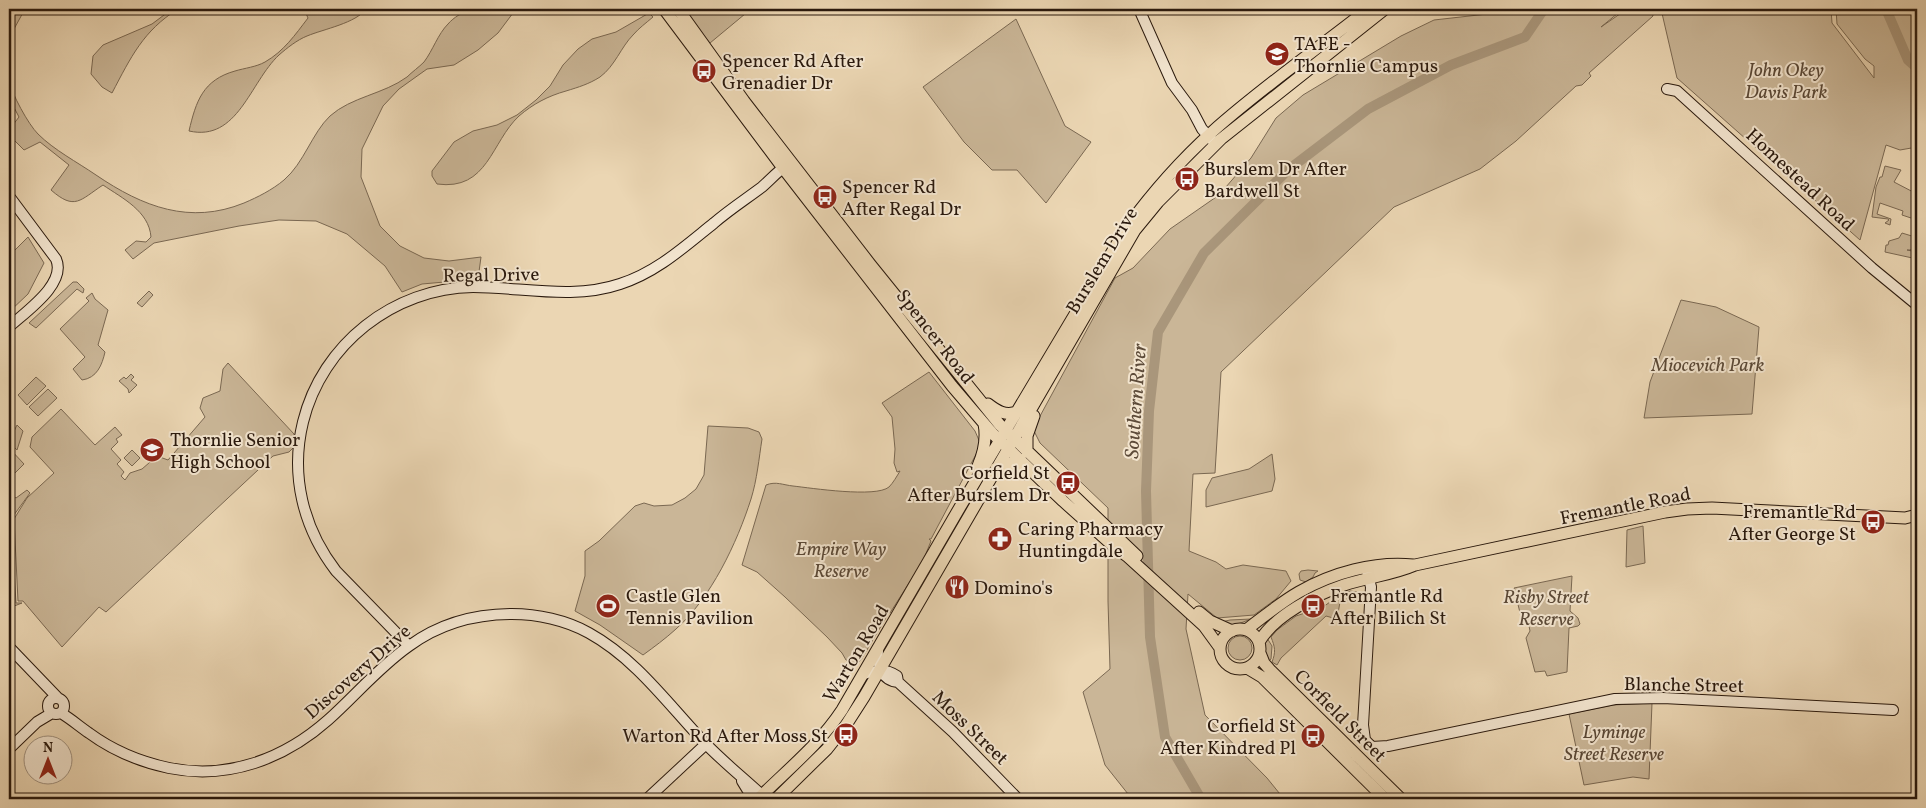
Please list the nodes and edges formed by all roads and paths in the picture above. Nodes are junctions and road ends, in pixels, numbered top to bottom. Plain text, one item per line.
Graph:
1 (664, 9) edge
2 (678, 9) edge
3 (1139, 9) edge
4 (1368, 9) edge
5 (1385, 9) edge
6 (719, 65) junction
7 (1666, 89) dead end
8 (744, 117) junction
9 (1214, 137) junction
10 (789, 167) junction
11 (809, 184) junction
12 (9, 196) edge
13 (818, 214) junction
14 (1913, 302) edge
15 (1917, 310) edge
16 (915, 321) junction
17 (1082, 323) junction
18 (9, 327) edge
19 (1058, 343) junction
20 (926, 352) junction
21 (1053, 374) junction
22 (970, 388) junction
23 (1017, 412) junction
24 (984, 423) junction
25 (1007, 440) junction
26 (1027, 452) junction
27 (996, 468) junction
28 (960, 506) junction
29 (1917, 515) edge
30 (1080, 517) junction
31 (1905, 518) junction
32 (1917, 522) edge
33 (1129, 553) junction
34 (940, 565) junction
35 (1367, 573) junction
36 (1168, 589) junction
37 (910, 595) junction
38 (912, 615) junction
39 (1246, 630) junction
40 (1232, 631) junction
41 (888, 633) junction
42 (409, 646) junction
43 (1259, 647) junction
44 (9, 648) edge
45 (1220, 648) junction
46 (878, 650) junction
47 (1247, 668) junction
48 (881, 670) junction
49 (864, 674) junction
50 (55, 706) junction
51 (1893, 710) dead end
52 (706, 744) junction
53 (9, 750) edge
54 (760, 798) edge
55 (647, 799) edge
56 (776, 799) edge
57 (1018, 799) edge
58 (1385, 799) edge
59 (1401, 799) edge

1 - 8 main road, Spencer Road
2 - 6 main road, Spencer Road
3 - 9 street
4 - 9 main road, Burslem Drive
5 - 9 main road, Burslem Drive
6 - 8 main road
6 - 10 main road, Spencer Road
7 - 14 street, Homestead Road
8 - 10 main road, Spencer Road
9 - 17 main road, Burslem Drive
9 - 19 main road, Burslem Drive
10 - 11 main road, Spencer Road
10 - 13 main road, Spencer Road
10 - 42 street, Regal Drive
11 - 13 main road
11 - 16 main road, Spencer Road
12 - 18 street
13 - 20 main road, Spencer Road
14 - 15 street, Homestead Road
16 - 20 main road
16 - 22 main road, Spencer Road
17 - 19 main road
17 - 21 main road, Burslem Drive
19 - 23 main road, Burslem Drive
20 - 24 main road, Spencer Road
21 - 25 main road, Burslem Drive
21 - 26 main road
22 - 23 main road
22 - 25 main road, Spencer Road
23 - 25 main road, Burslem Drive
24 - 25 main road, Spencer Road
24 - 28 main road
25 - 26 main road, Spencer Road
25 - 27 main road, Warton Road
25 - 28 main road, Warton Road
25 - 30 main road, Spencer Road
26 - 33 main road, Spencer Road
27 - 30 main road
27 - 34 main road, Warton Road
28 - 37 main road, Warton Road
29 - 31 main road, Fremantle Road
30 - 33 main road, Spencer Road
31 - 32 main road, Fremantle Road
31 - 35 main road, Fremantle Road
33 - 36 main road, Spencer Road
34 - 37 main road
34 - 38 main road, Warton Road
35 - 39 main road, Fremantle Road
35 - 43 main road, Fremantle Road
35 - 51 street, Blanche Street
36 - 40 main road, Spencer Road
36 - 45 main road, Spencer Road
37 - 41 main road, Warton Road
38 - 41 main road
38 - 48 main road, Warton Road
39 - 40 main road
39 - 43 main road
40 - 45 main road
41 - 46 main road, Warton Road
42 - 50 street, Discovery Drive
42 - 52 street, Discovery Drive
43 - 47 main road
43 - 59 main road, Corfield Street
44 - 50 street, Discovery Drive
45 - 47 main road
46 - 48 street
46 - 49 main road, Warton Road
47 - 58 main road, Corfield Street
48 - 49 street
48 - 56 main road, Warton Road
48 - 57 street, Moss Street
49 - 54 main road, Warton Road
50 - 53 street
52 - 54 street, Discovery Drive
52 - 55 street

